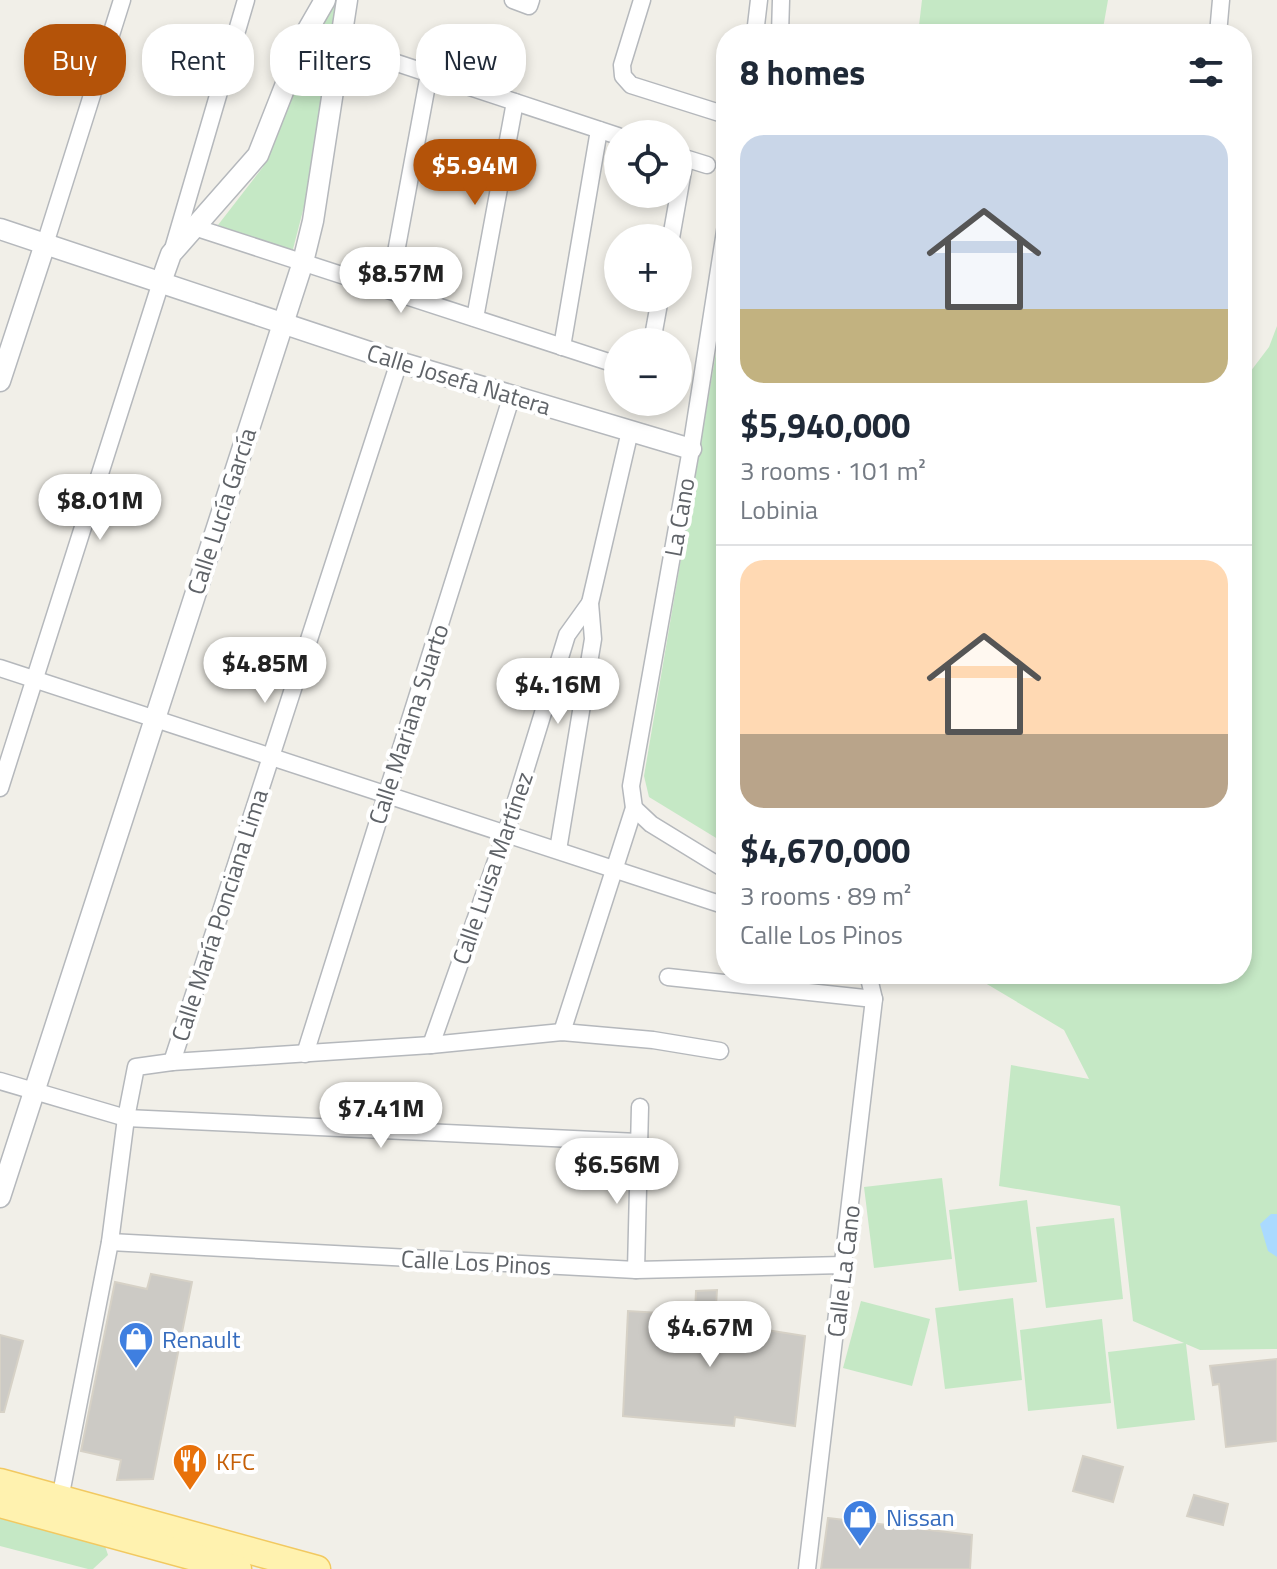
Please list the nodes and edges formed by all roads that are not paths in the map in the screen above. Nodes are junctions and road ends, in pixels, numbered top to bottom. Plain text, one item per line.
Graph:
1 (122, 0) edge
2 (246, 0) edge
3 (325, 0) edge
4 (347, 0) edge
5 (642, 0) edge
6 (759, 0) edge
7 (781, 0) edge
8 (1221, 0) edge
9 (311, 24) edge
10 (343, 24) edge
11 (756, 24) edge
12 (780, 24) edge
13 (1219, 24) edge
14 (281, 96) edge
15 (332, 96) edge
16 (425, 96) edge
17 (497, 96) edge
18 (515, 102) junction
19 (716, 112) edge
20 (599, 130) junction
21 (604, 132) edge
22 (692, 161) edge
23 (707, 165) dead end
24 (197, 228) junction
25 (0, 229) edge
26 (45, 244) junction
27 (171, 254) junction
28 (303, 262) junction
29 (161, 282) junction
30 (716, 289) edge
31 (389, 290) junction
32 (475, 318) junction
33 (281, 322) junction
34 (562, 347) junction
35 (4, 353) edge
36 (604, 360) edge
37 (399, 362) junction
38 (0, 381) edge
39 (512, 395) junction
40 (630, 431) junction
41 (691, 449) junction
42 (590, 603) junction
43 (0, 668) edge
44 (36, 679) junction
45 (154, 719) junction
46 (269, 757) junction
47 (0, 788) edge
48 (385, 795) junction
49 (634, 808) junction
50 (506, 833) junction
51 (558, 850) junction
52 (716, 864) edge
53 (616, 871) junction
54 (716, 903) edge
55 (668, 977) dead end
56 (716, 982) edge
57 (734, 984) edge
58 (870, 984) edge
59 (874, 999) junction
60 (562, 1032) junction
61 (431, 1045) junction
62 (720, 1051) dead end
63 (305, 1054) junction
64 (172, 1062) junction
65 (0, 1081) edge
66 (33, 1091) junction
67 (640, 1107) dead end
68 (126, 1118) junction
69 (638, 1142) junction
70 (0, 1197) edge
71 (110, 1242) junction
72 (843, 1265) junction
73 (636, 1270) junction
74 (0, 1482) edge
75 (60, 1499) junction
76 (0, 1504) edge
77 (206, 1565) edge
78 (238, 1569) edge
79 (317, 1569) edge
80 (807, 1569) edge

1 - 26 street
2 - 27 street
3 - 9 street
4 - 10 street, Calle Lucía García
5 - 19 street
6 - 11 street
7 - 12 street
8 - 13 street
14 - 24 street
15 - 28 street, Calle Lucía García
16 - 31 street
17 - 18 street
18 - 20 street
18 - 32 street
20 - 21 street
20 - 34 street
22 - 23 street
24 - 27 street
24 - 28 street
25 - 26 street, Calle Josefa Natera
26 - 29 street, Calle Josefa Natera
26 - 35 street
27 - 29 street
28 - 31 street
28 - 33 street, Calle Lucía García
29 - 33 street, Calle Josefa Natera
29 - 44 street
30 - 41 street, La Cano
31 - 32 street
32 - 34 street
33 - 37 street, Calle Josefa Natera
33 - 45 street, Calle Lucía García
34 - 36 street
35 - 38 street
37 - 39 street, Calle Josefa Natera
37 - 46 street, Calle María Ponciana Lima
39 - 40 street, Calle Josefa Natera
39 - 48 street, Calle Mariana Suarto
40 - 41 street, Calle Josefa Natera
40 - 42 street, Calle Luisa Martínez
41 - 49 street, La Cano
42 - 50 street, Calle Luisa Martínez
42 - 51 street, Calle Luisa Martínez
43 - 44 street
44 - 45 street
44 - 47 street
45 - 46 street
45 - 66 street, Calle Lucía García
46 - 48 street
46 - 64 street, Calle María Ponciana Lima
48 - 50 street
48 - 63 street, Calle Mariana Suarto
49 - 52 street
49 - 53 street, La Cano
50 - 51 street
50 - 61 street, Calle Luisa Martínez
51 - 53 street
53 - 54 street
53 - 60 street, La Cano
55 - 56 street
57 - 59 street
58 - 59 street, Calle La Cano
59 - 72 street, Calle La Cano
60 - 61 street
60 - 62 street
61 - 63 street
63 - 64 street
64 - 68 street, Calle María Ponciana Lima
65 - 66 street
66 - 68 street
66 - 70 street, Calle Lucía García
67 - 69 street
68 - 69 street
68 - 71 street, Calle María Ponciana Lima
69 - 73 street
71 - 73 street, Calle Los Pinos
71 - 75 street, Calle María Ponciana Lima
72 - 73 street, Calle Los Pinos
72 - 80 street, Calle La Cano
74 - 75 main road
75 - 79 main road
76 - 77 main road
77 - 78 main road

